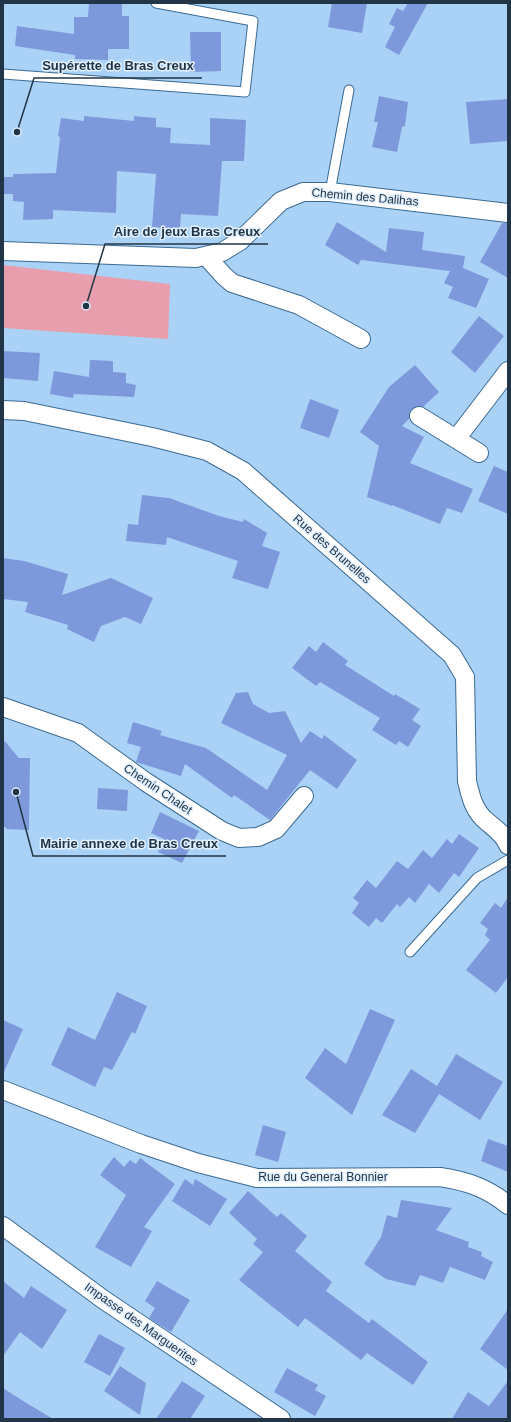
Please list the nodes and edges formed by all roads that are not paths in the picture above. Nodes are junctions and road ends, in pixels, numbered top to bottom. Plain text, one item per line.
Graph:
1 (156, 3) edge
2 (3, 74) edge
3 (349, 90) dead end
4 (330, 192) junction
5 (508, 213) edge
6 (3, 251) edge
7 (206, 256) junction
8 (361, 339) dead end
9 (508, 371) edge
10 (3, 410) edge
11 (419, 416) dead end
12 (456, 439) junction
13 (479, 453) dead end
14 (3, 707) edge
15 (304, 796) dead end
16 (508, 845) edge
17 (508, 860) edge
18 (410, 952) dead end
19 (3, 1090) edge
20 (508, 1205) edge
21 (3, 1226) edge
22 (281, 1419) edge

1 - 2 lane
3 - 4 lane
4 - 5 street, Chemin des Dalihas
4 - 7 street, Chemin des Dalihas
6 - 7 street, Chemin des Dalihas
7 - 8 street
9 - 12 street
10 - 16 street, Rue des Brunelles
11 - 12 street
12 - 13 street
14 - 15 street, Chemin Chalet
17 - 18 lane
19 - 20 street, Rue du General Bonnier
21 - 22 street, Impasse des Marguerites

